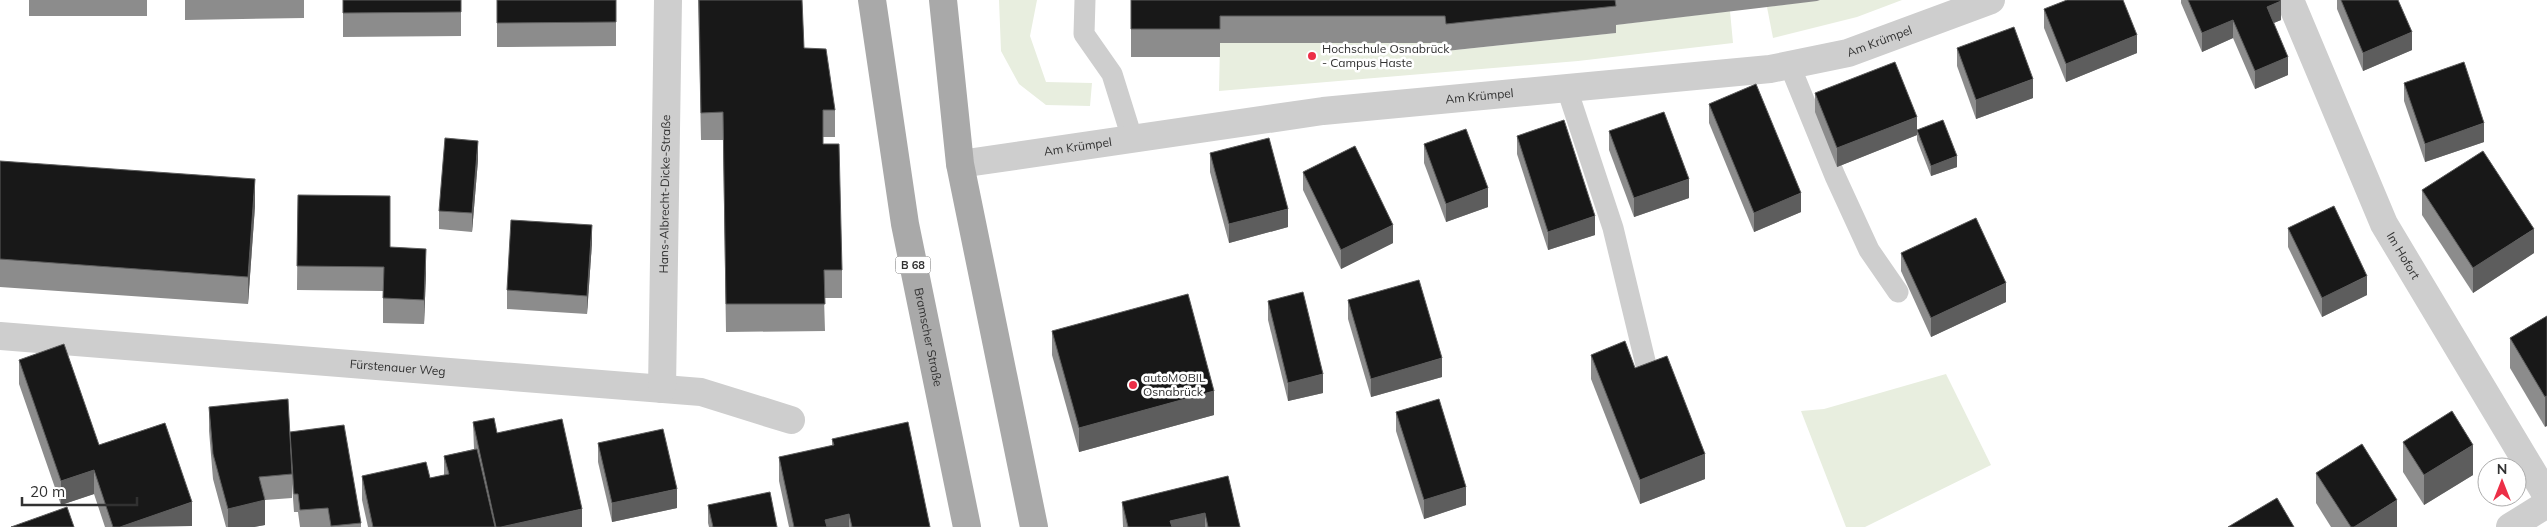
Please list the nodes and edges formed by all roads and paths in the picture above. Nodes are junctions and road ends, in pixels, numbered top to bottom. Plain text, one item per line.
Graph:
1 (668, 0) edge
2 (872, 0) edge
3 (943, 0) edge
4 (1085, 0) edge
5 (1991, 0) edge
6 (2290, 0) edge
7 (1790, 66) junction
8 (1567, 89) junction
9 (1132, 138) junction
10 (960, 164) junction
11 (1898, 292) dead end
12 (0, 336) edge
13 (1646, 365) edge
14 (662, 389) junction
15 (791, 420) dead end
16 (2547, 496) edge
17 (2547, 504) edge
18 (967, 527) edge
19 (1034, 527) edge
20 (2510, 527) edge

1 - 14 street, Hans-Albrecht-Dicke-Straße
2 - 18 main road, Bramscher Straße / B 68
3 - 10 main road
4 - 9 lane
5 - 7 street, Am Krümpel
6 - 16 street, Im Hofort
7 - 8 street, Am Krümpel
7 - 11 lane
8 - 9 street, Am Krümpel
8 - 13 lane
9 - 10 street, Am Krümpel
10 - 19 main road
12 - 14 street, Fürstenauer Weg
14 - 15 street, Fürstenauer Weg
17 - 20 street

